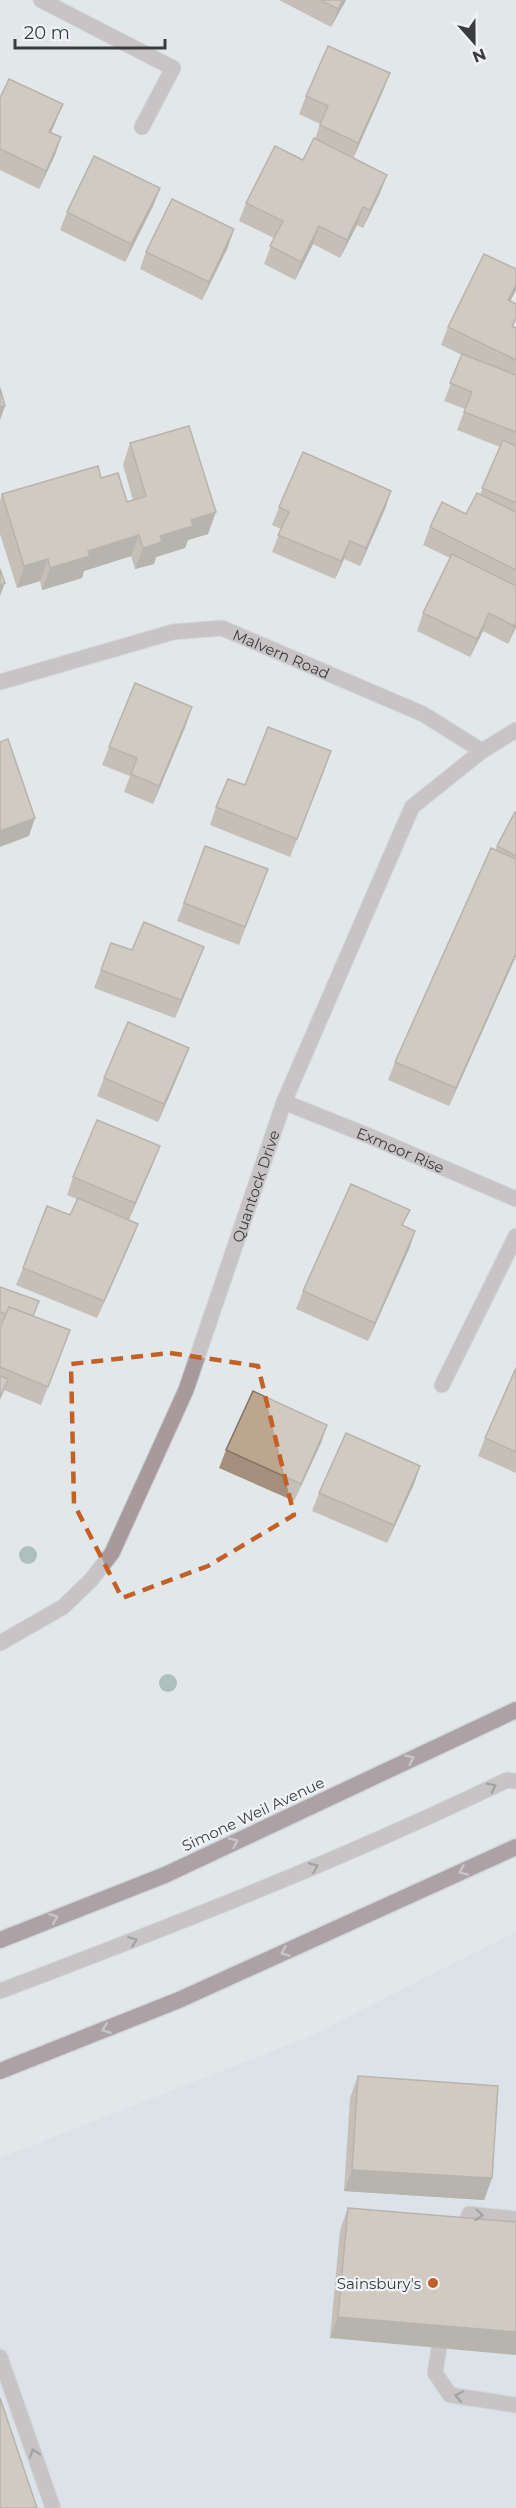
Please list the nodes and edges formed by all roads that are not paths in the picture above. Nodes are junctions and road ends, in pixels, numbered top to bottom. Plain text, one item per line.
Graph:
1 (40, 0) edge
2 (142, 127) dead end
3 (0, 682) edge
4 (516, 730) edge
5 (482, 751) junction
6 (284, 1102) junction
7 (516, 1199) edge
8 (516, 1236) edge
9 (441, 1385) dead end
10 (0, 1643) edge
11 (516, 1710) edge
12 (516, 1781) edge
13 (516, 1847) edge
14 (0, 1940) edge
15 (0, 1991) edge
16 (0, 2070) edge
17 (516, 2219) edge
18 (462, 2241) edge
19 (439, 2348) edge
20 (0, 2357) edge
21 (516, 2405) edge
22 (53, 2508) edge

1 - 2 street
3 - 5 street, Malvern Road
4 - 5 street, Quantock Drive
5 - 6 street, Quantock Drive
6 - 7 street, Exmoor Rise
6 - 10 street, Quantock Drive
8 - 9 street
14 -> 11 highway, Simone Weil Avenue
15 -> 12 street
13 -> 16 highway
18 -> 17 street
21 -> 19 street
22 -> 20 street

